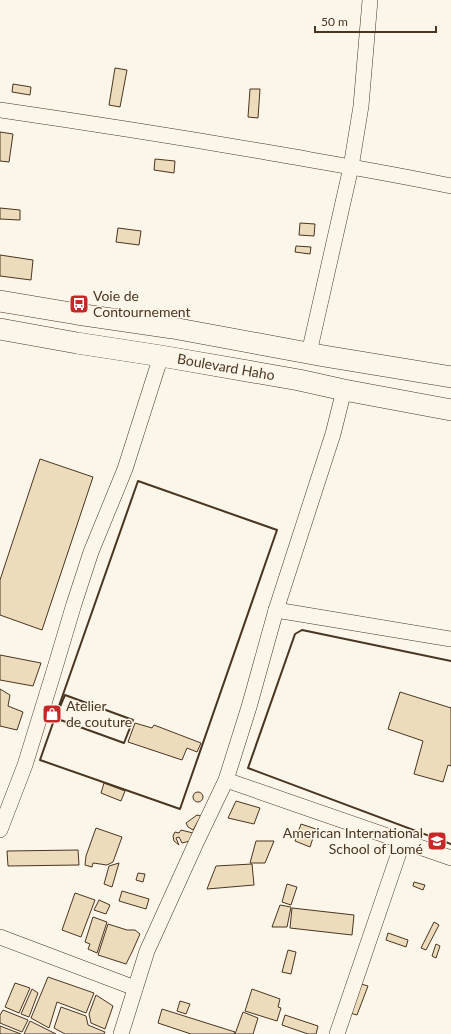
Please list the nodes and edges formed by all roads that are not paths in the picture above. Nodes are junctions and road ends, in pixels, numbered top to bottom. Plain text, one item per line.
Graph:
1 (370, 0) edge
2 (0, 110) edge
3 (351, 167) junction
4 (451, 186) edge
5 (0, 301) edge
6 (0, 329) edge
7 (309, 353) junction
8 (161, 356) junction
9 (451, 377) edge
10 (344, 390) junction
11 (451, 410) edge
12 (276, 610) junction
13 (451, 639) edge
14 (226, 780) junction
15 (0, 830) edge
16 (403, 841) junction
17 (451, 858) edge
18 (0, 937) edge
19 (135, 988) junction
20 (121, 1034) edge
21 (338, 1034) edge

1 - 3 street
2 - 3 street
3 - 4 street
3 - 7 street
5 - 7 main road, Boulevard Haho
6 - 8 main road, Boulevard Haho
7 - 9 main road, Boulevard Haho
8 - 10 main road, Boulevard Haho
8 - 15 street
10 - 11 main road, Boulevard Haho
10 - 12 street
12 - 13 street
12 - 14 street
14 - 16 street
14 - 19 street
16 - 17 street
16 - 21 street
18 - 19 street
19 - 20 street

